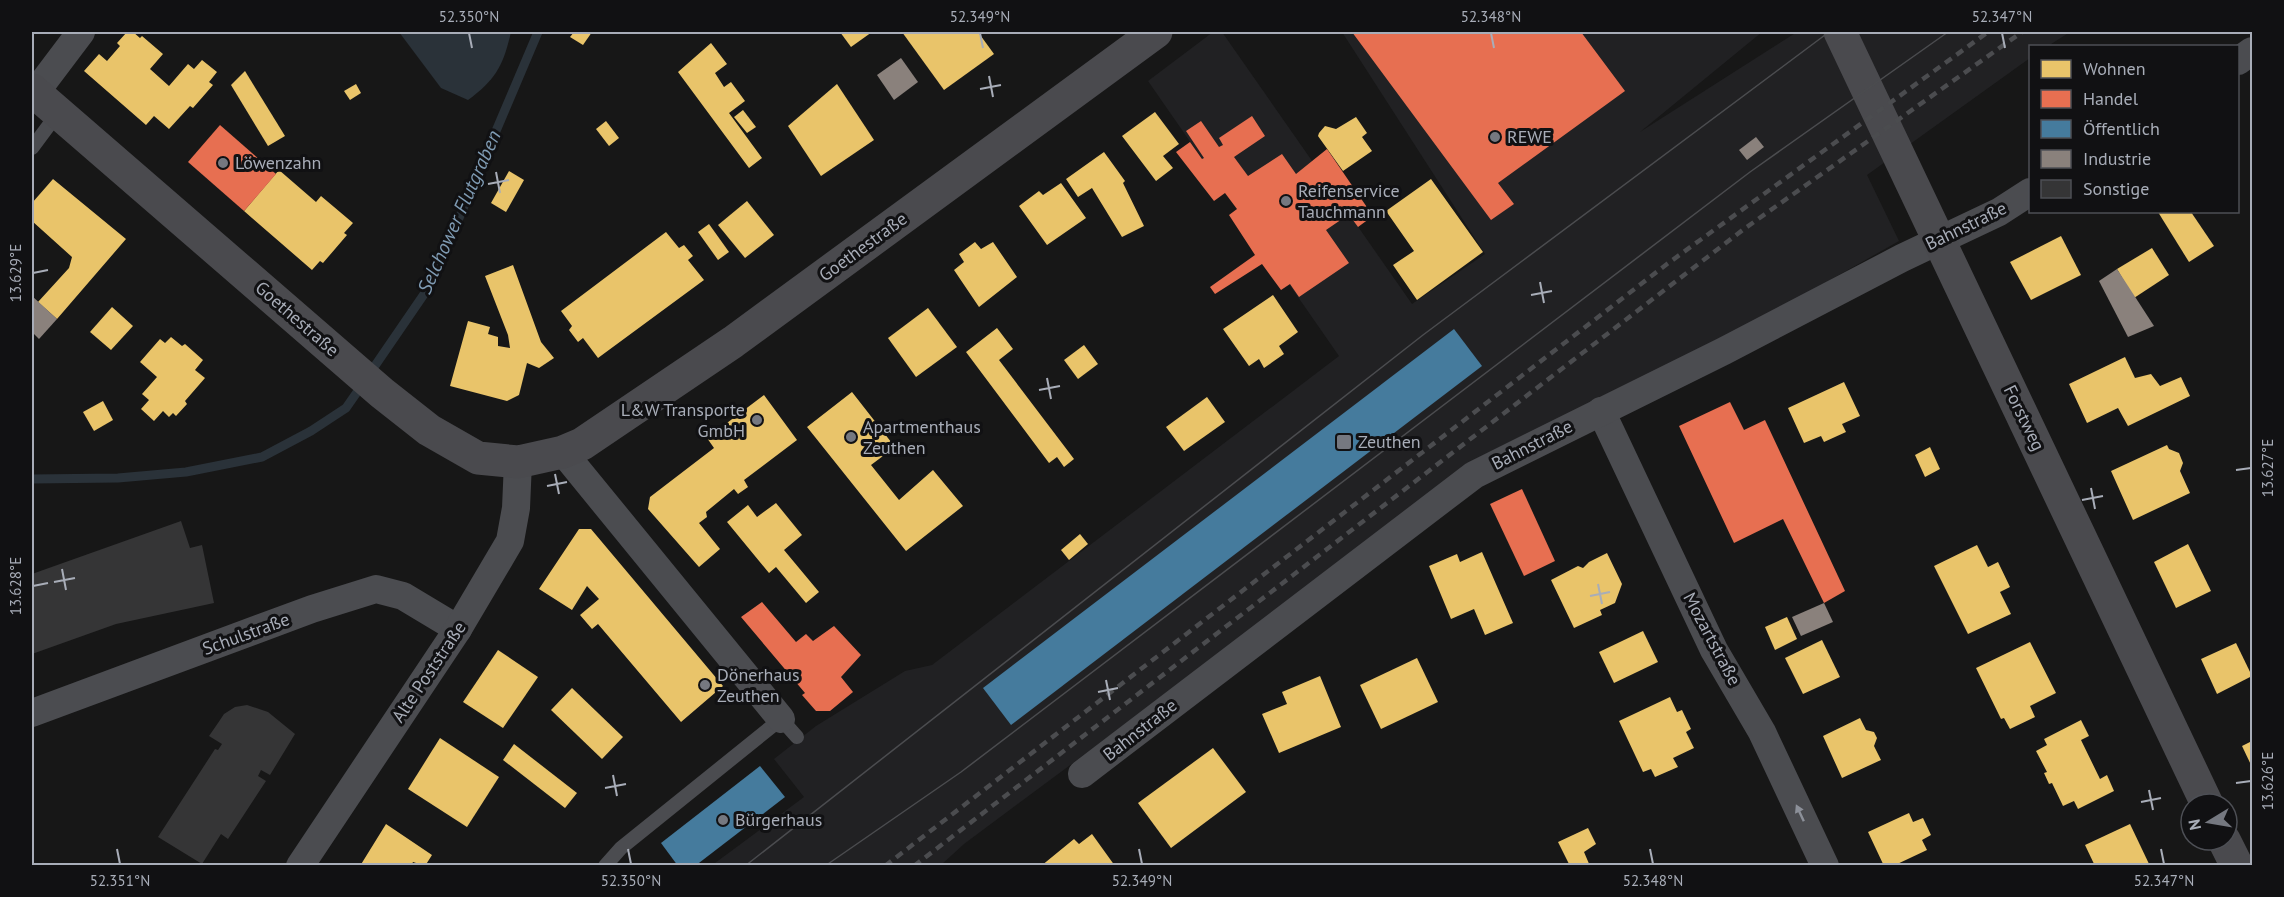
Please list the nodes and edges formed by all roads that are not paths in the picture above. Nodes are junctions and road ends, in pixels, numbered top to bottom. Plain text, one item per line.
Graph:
1 (81, 32) edge
2 (1156, 32) edge
3 (1840, 32) edge
4 (2253, 51) edge
5 (2239, 60) edge
6 (41, 98) edge
7 (32, 148) edge
8 (2029, 193) edge
9 (1939, 240) junction
10 (1601, 411) junction
11 (563, 452) junction
12 (518, 462) junction
13 (458, 629) junction
14 (32, 714) edge
15 (789, 728) joint
16 (1082, 774) dead end
17 (2201, 792) edge
18 (2230, 852) edge
19 (300, 866) edge
20 (605, 866) edge
21 (1825, 866) edge
22 (2237, 866) edge

1 - 6 street
2 - 11 main road, Goethestraße
3 - 9 main road, Forstweg
4 - 5 street
6 - 7 lane
6 - 12 main road, Goethestraße
8 - 9 street, Bahnstraße
9 - 10 street, Bahnstraße
9 - 17 main road, Forstweg
10 - 16 street, Bahnstraße
21 -> 10 street, Mozartstraße
11 - 12 main road, Goethestraße
11 - 15 street
12 - 13 street, Alte Poststraße
13 - 14 street, Schulstraße
13 - 19 street, Alte Poststraße
15 - 20 lane
18 - 22 main road

